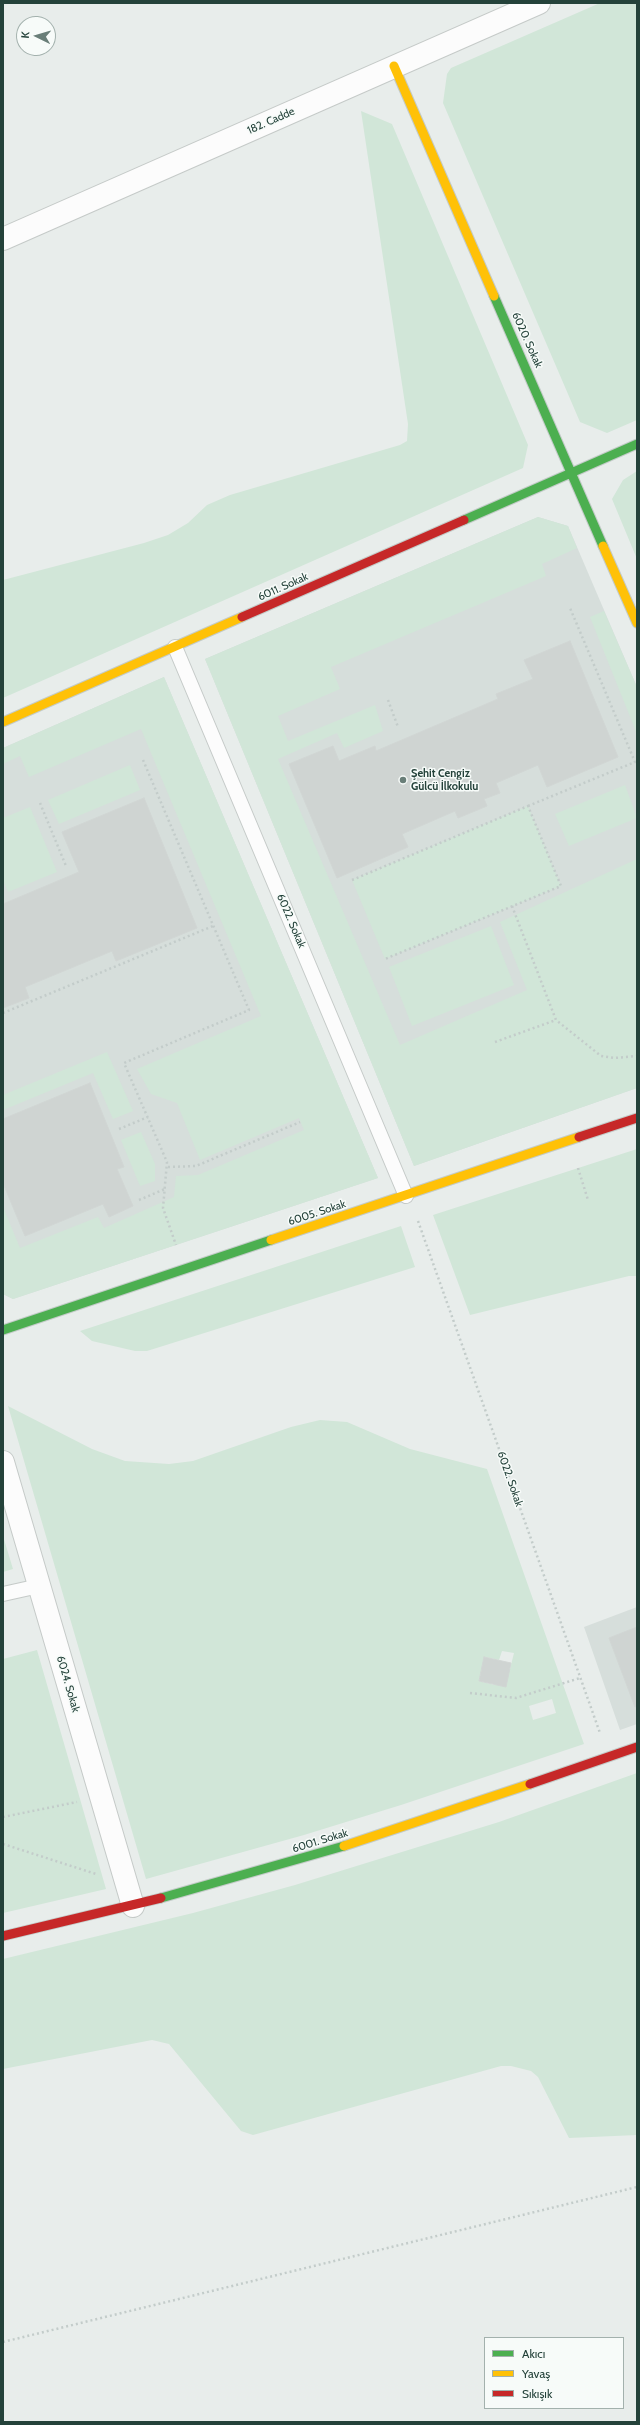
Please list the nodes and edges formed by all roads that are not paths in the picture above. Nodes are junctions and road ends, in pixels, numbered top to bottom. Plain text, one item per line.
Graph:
1 (539, 3) edge
2 (394, 66) junction
3 (3, 239) edge
4 (637, 444) edge
5 (572, 473) junction
6 (637, 623) edge
7 (175, 647) junction
8 (3, 722) edge
9 (637, 1118) edge
10 (406, 1196) junction
11 (3, 1330) edge
12 (3, 1462) edge
13 (39, 1586) junction
14 (3, 1594) edge
15 (637, 1747) edge
16 (133, 1906) junction
17 (3, 1936) edge

1 - 2 street, 182. Cadde
2 - 3 street, 182. Cadde
2 - 5 street, 6020. Sokak
4 - 5 street, 6011. Sokak
5 - 6 street, 6020. Sokak
5 - 7 street, 6011. Sokak
7 - 8 street, 6011. Sokak
7 - 10 lane, 6022. Sokak
9 - 10 street, 6005. Sokak
10 - 11 street, 6005. Sokak
12 - 13 street, 6024. Sokak
13 - 14 lane
13 - 16 street, 6024. Sokak
15 - 16 street, 6001. Sokak
16 - 17 street, 6001. Sokak

